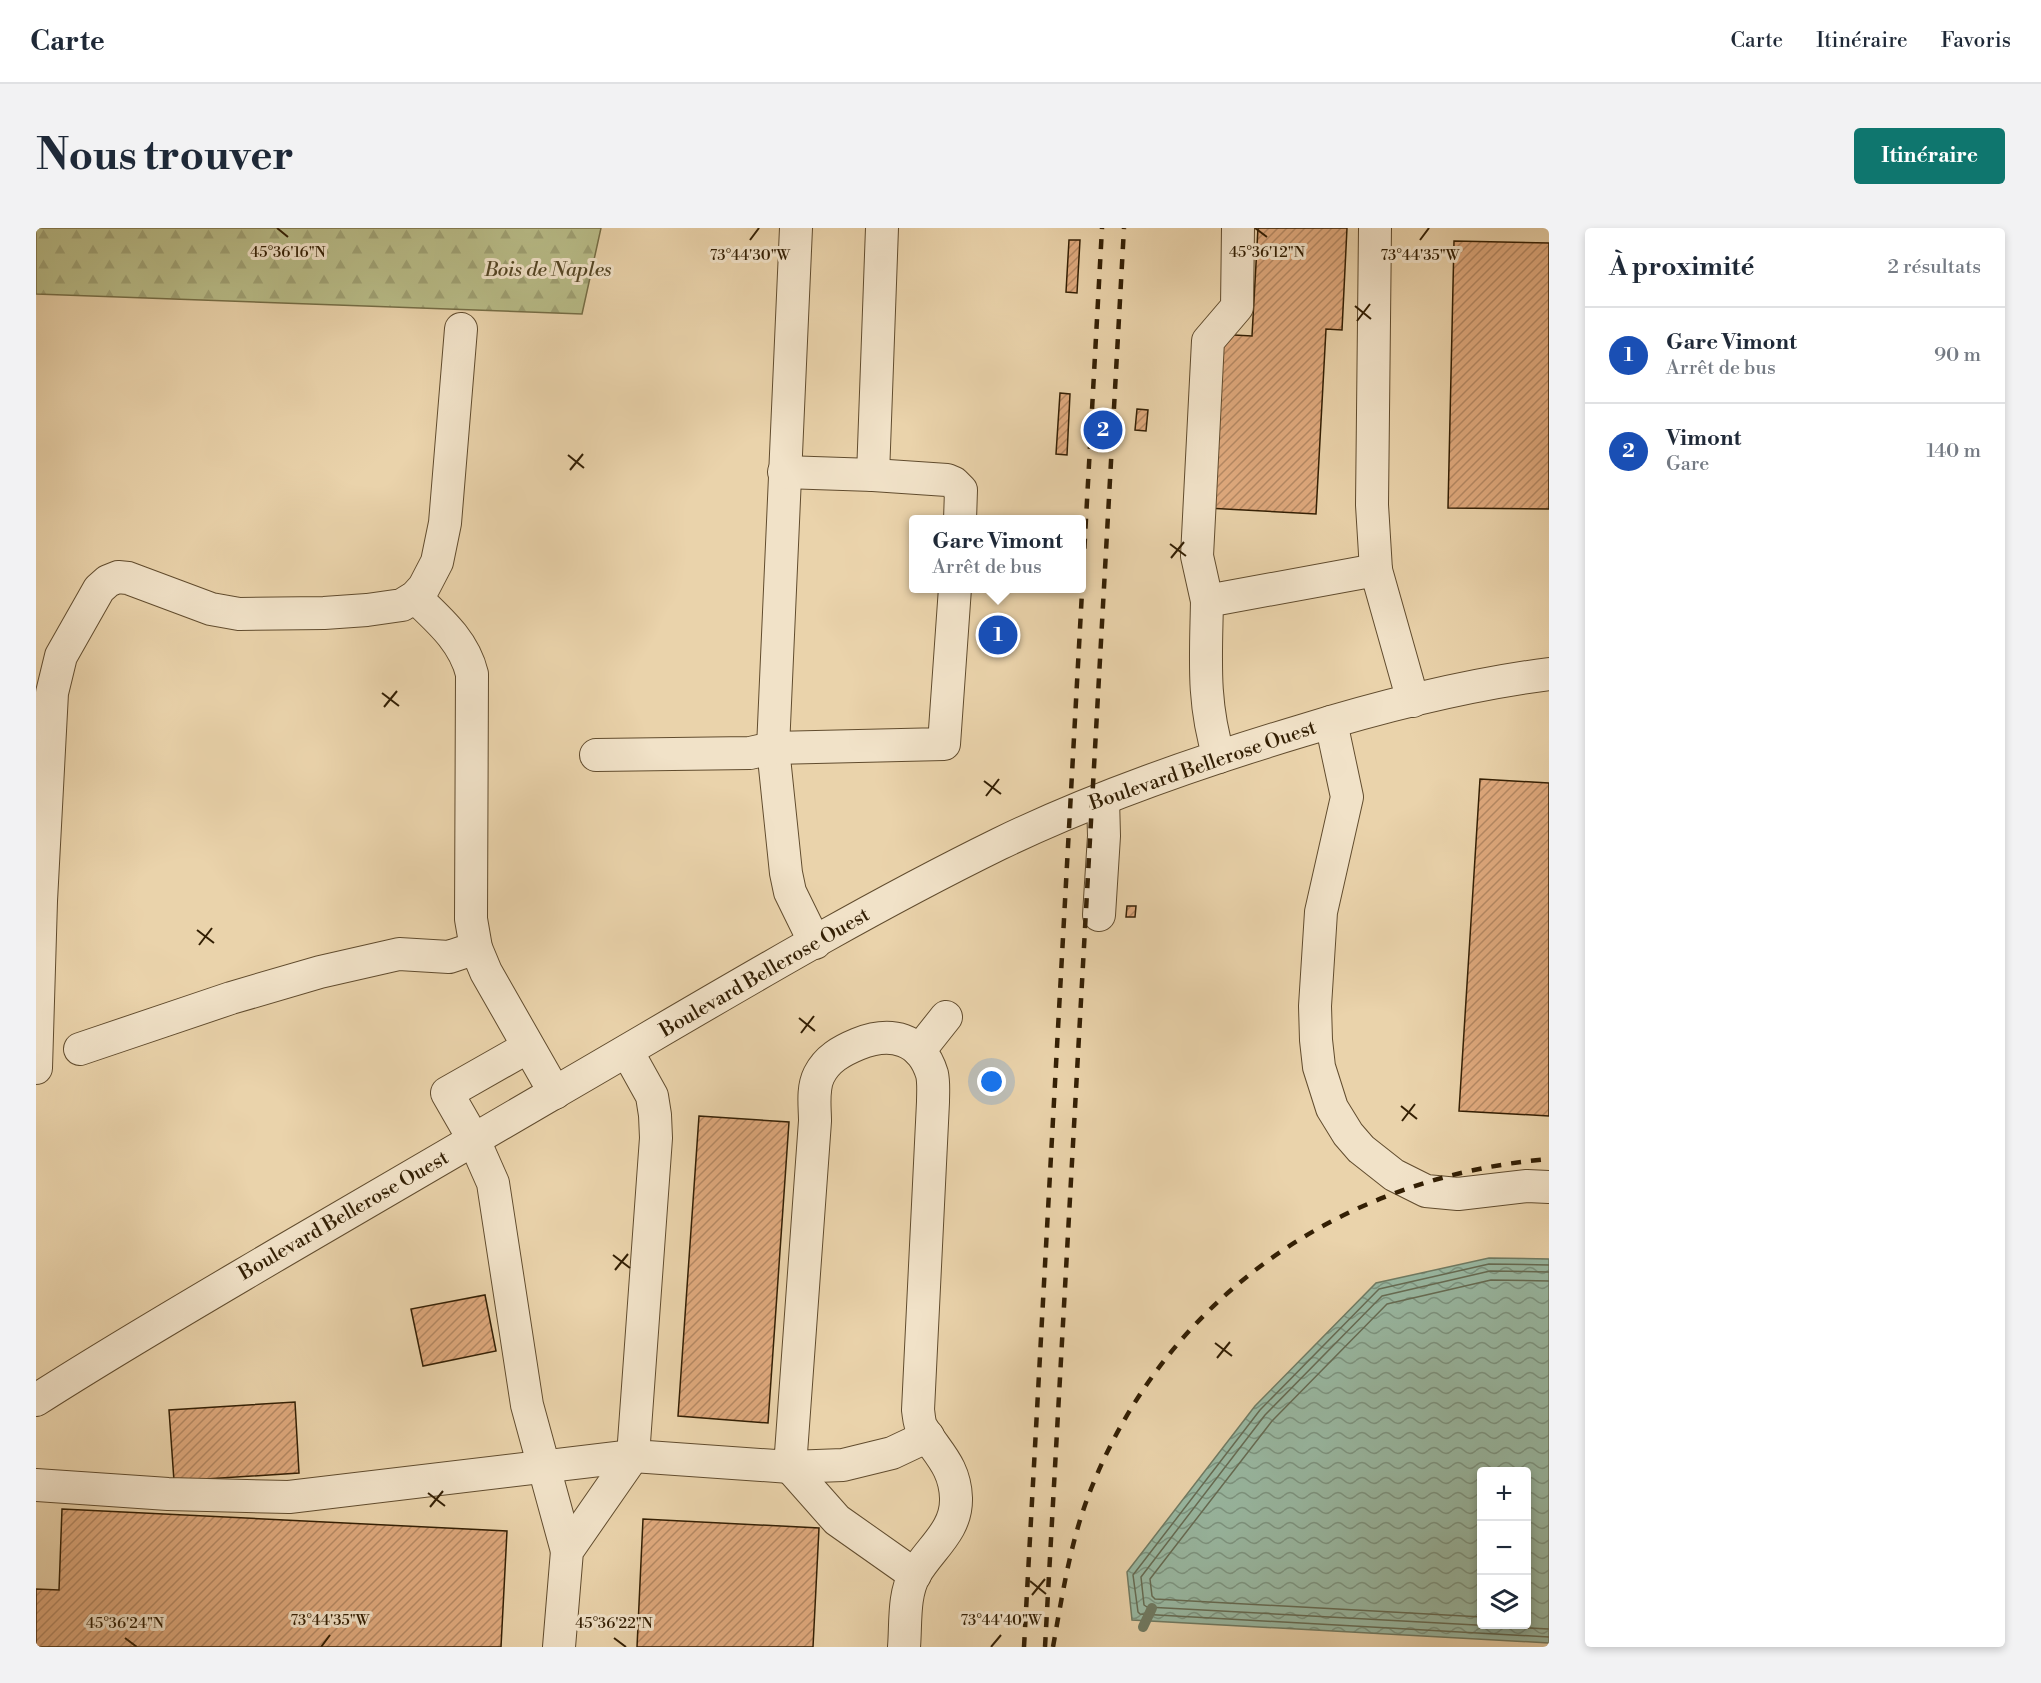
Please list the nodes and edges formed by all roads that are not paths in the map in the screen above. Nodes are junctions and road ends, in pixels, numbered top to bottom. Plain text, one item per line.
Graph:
1 (796, 228) edge
2 (882, 228) edge
3 (1238, 228) edge
4 (1375, 228) edge
5 (461, 329) dead end
6 (784, 472) junction
7 (873, 474) junction
8 (960, 515) edge
9 (1377, 570) junction
10 (955, 593) edge
11 (415, 597) junction
12 (1207, 601) junction
13 (1549, 674) edge
14 (1413, 701) junction
15 (1331, 722) junction
16 (773, 748) junction
17 (596, 755) dead end
18 (1219, 757) junction
19 (1103, 799) junction
20 (1099, 915) dead end
21 (815, 943) junction
22 (476, 948) junction
23 (946, 1017) dead end
24 (528, 1047) junction
25 (80, 1049) dead end
26 (627, 1051) junction
27 (919, 1052) junction
28 (36, 1068) edge
29 (555, 1093) junction
30 (474, 1140) junction
31 (1549, 1187) edge
32 (36, 1400) edge
33 (928, 1436) junction
34 (633, 1456) junction
35 (543, 1467) junction
36 (790, 1467) junction
37 (36, 1485) edge
38 (567, 1551) junction
39 (915, 1575) junction
40 (559, 1647) edge
41 (904, 1647) edge

1 - 6 street
2 - 7 street
3 - 12 street
4 - 9 street
5 - 11 street
6 - 7 street
6 - 16 street
7 - 8 street
9 - 12 street
9 - 14 street
10 - 16 street
11 - 22 street
11 - 28 street
12 - 18 street
13 - 14 street, Boulevard Bellerose Ouest
14 - 15 street, Boulevard Bellerose Ouest
15 - 18 street, Boulevard Bellerose Ouest
15 - 31 street
16 - 17 street
16 - 21 street
18 - 19 street, Boulevard Bellerose Ouest
19 - 20 street
19 - 21 street, Boulevard Bellerose Ouest
21 - 26 street, Boulevard Bellerose Ouest
22 - 24 street
22 - 25 street
23 - 27 street
24 - 29 street
24 - 30 street
26 - 29 street, Boulevard Bellerose Ouest
26 - 34 street
27 - 33 street
27 - 36 street
29 - 30 street, Boulevard Bellerose Ouest
30 - 32 street, Boulevard Bellerose Ouest
30 - 35 street
33 - 36 street
33 - 39 street
34 - 35 street
34 - 36 street
34 - 38 street
35 - 37 street
35 - 38 street
36 - 39 street
38 - 40 street
39 - 41 street

